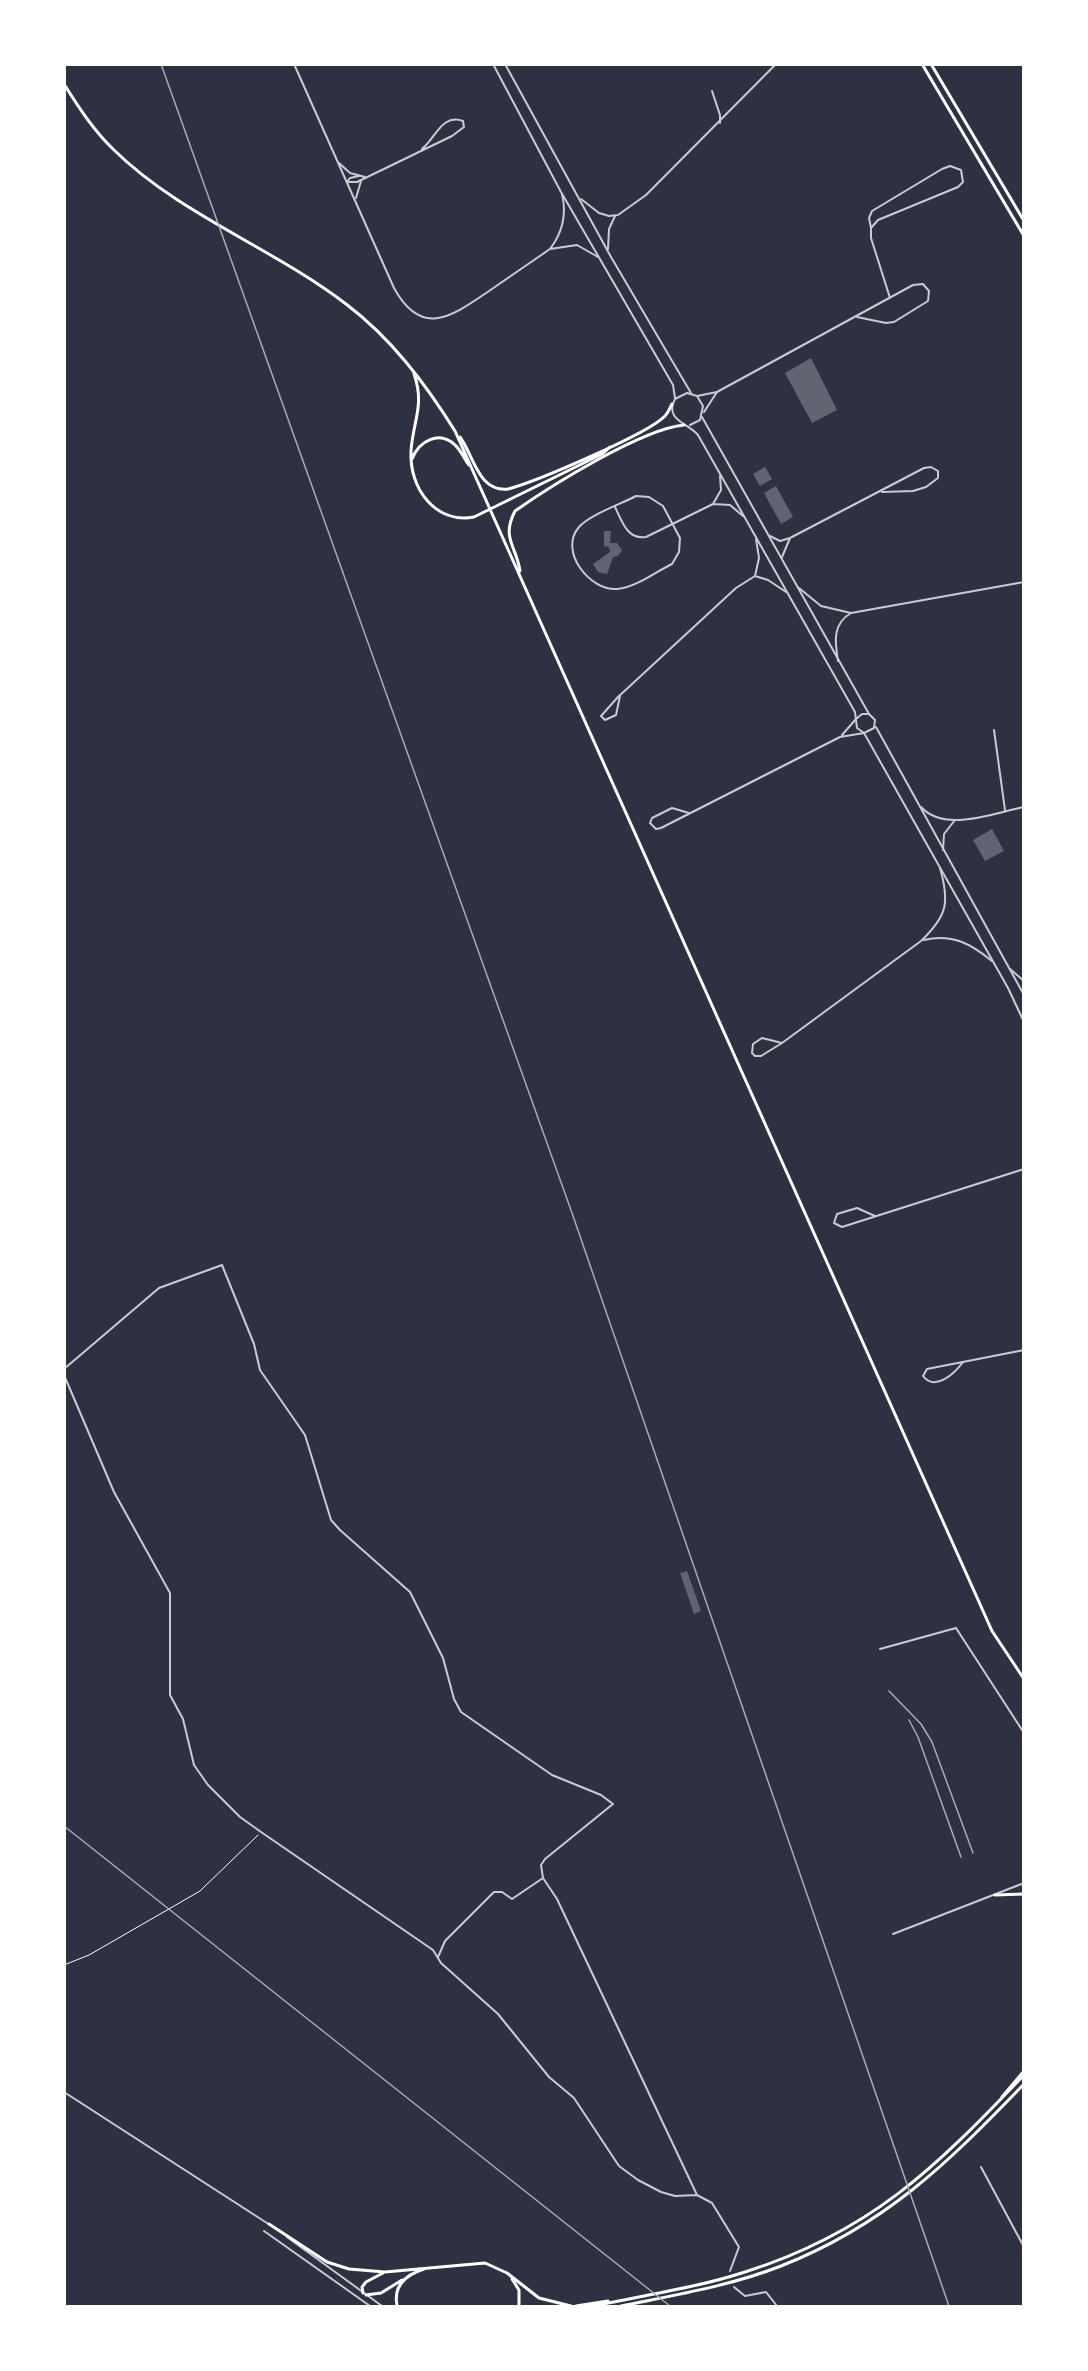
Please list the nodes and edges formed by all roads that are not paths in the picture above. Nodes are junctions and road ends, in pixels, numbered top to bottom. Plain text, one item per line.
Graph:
1 (294, 64) edge
2 (493, 64) edge
3 (505, 64) edge
4 (776, 64) edge
5 (922, 64) edge
6 (931, 64) edge
7 (64, 84) edge
8 (712, 91) dead end
9 (720, 123) junction
10 (422, 149) junction
11 (338, 162) junction
12 (365, 177) junction
13 (346, 182) junction
14 (561, 192) junction
15 (576, 195) junction
16 (355, 201) junction
17 (615, 216) junction
18 (1023, 221) edge
19 (871, 228) junction
20 (1023, 236) edge
21 (550, 249) junction
22 (608, 252) junction
23 (601, 259) junction
24 (890, 298) junction
25 (857, 316) junction
26 (412, 370) junction
27 (717, 392) junction
28 (691, 393) junction
29 (697, 396) junction
30 (675, 399) junction
31 (672, 404) junction
32 (704, 412) junction
33 (702, 417) junction
34 (684, 425) junction
35 (690, 425) junction
36 (455, 431) junction
37 (610, 447) junction
38 (613, 452) junction
39 (602, 454) junction
40 (412, 460) junction
41 (473, 470) junction
42 (720, 475) junction
43 (882, 492) junction
44 (713, 504) junction
45 (615, 507) junction
46 (744, 516) junction
47 (673, 524) junction
48 (766, 533) junction
49 (756, 538) junction
50 (790, 538) junction
51 (781, 560) junction
52 (521, 576) junction
53 (755, 576) junction
54 (1023, 582) edge
55 (795, 585) junction
56 (786, 592) junction
57 (851, 612) junction
58 (838, 661) junction
59 (620, 696) junction
60 (869, 714) junction
61 (856, 719) junction
62 (876, 724) junction
63 (994, 730) dead end
64 (864, 733) junction
65 (840, 737) junction
66 (915, 801) junction
67 (1023, 807) edge
68 (1005, 811) junction
69 (689, 813) junction
70 (955, 820) junction
71 (943, 850) junction
72 (939, 868) junction
73 (921, 941) junction
74 (993, 962) junction
75 (1007, 966) junction
76 (1023, 981) edge
77 (1023, 995) edge
78 (1023, 1022) edge
79 (782, 1042) junction
80 (1023, 1169) edge
81 (875, 1216) junction
82 (1023, 1350) edge
83 (963, 1362) junction
84 (64, 1369) edge
85 (64, 1375) edge
86 (880, 1649) dead end
87 (1023, 1679) edge
88 (1023, 1733) edge
89 (543, 1878) junction
90 (1023, 1883) edge
91 (995, 1894) junction
92 (1023, 1894) edge
93 (893, 1934) dead end
94 (438, 1957) junction
95 (1023, 2073) edge
96 (1023, 2084) edge
97 (64, 2092) edge
98 (981, 2167) dead end
99 (697, 2195) junction
100 (269, 2224) junction
101 (264, 2231) dead end
102 (1023, 2247) edge
103 (430, 2267) junction
104 (730, 2271) dead end
105 (385, 2272) junction
106 (507, 2273) junction
107 (405, 2277) junction
108 (734, 2287) dead end
109 (365, 2294) junction
110 (622, 2300) junction
111 (636, 2303) junction
112 (370, 2307) edge
113 (382, 2307) edge
114 (398, 2307) edge
115 (519, 2307) edge
116 (571, 2307) edge
117 (576, 2307) edge
118 (594, 2307) edge
119 (621, 2307) edge
120 (631, 2307) edge
121 (777, 2307) edge

1 - 11 street
2 - 14 street
3 - 15 street
4 - 9 street
5 - 20 main road
6 - 18 main road
7 - 26 main road
8 - 9 street
9 - 17 street
10 - 10 street
10 - 12 street
11 - 12 street
11 - 13 street
12 - 13 street
12 - 13 street
12 - 16 street
13 - 16 street
14 - 21 street
14 - 23 street
15 - 17 street
15 - 22 street
16 - 21 street
17 - 22 street
19 - 19 street
19 - 24 street
21 - 23 street
22 - 28 street
23 - 30 street
24 - 25 street
24 - 25 street
25 - 27 street
26 - 36 main road
26 - 40 main road
27 - 29 street
27 - 32 street
28 - 29 street
28 - 30 street
29 - 32 street
30 - 31 street
31 - 34 street
31 - 37 main road
32 - 33 street
33 - 35 street
33 - 48 street
34 - 35 street
34 - 38 main road
35 - 42 street
36 - 37 main road
36 - 41 main road
37 - 39 main road
38 - 39 main road
38 - 52 main road
39 - 40 main road
40 - 41 main road
41 - 52 main road
42 - 44 street
42 - 46 street
43 - 43 street
43 - 50 street
44 - 46 street
44 - 47 street
45 - 47 street
45 - 47 street
45 - 47 street
46 - 49 street
48 - 50 street
48 - 51 street
49 - 53 street
49 - 56 street
50 - 51 street
51 - 55 street
52 - 87 main road
53 - 56 street
53 - 59 street
54 - 57 street
55 - 57 street
55 - 58 street
56 - 61 street
57 - 58 street
58 - 60 street
59 - 59 street
60 - 61 street
60 - 62 street
61 - 64 street
61 - 65 street
62 - 64 street
62 - 66 street
63 - 68 street
64 - 65 street
64 - 72 street
65 - 69 street
66 - 70 street
66 - 71 street
67 - 68 street
68 - 70 street
69 - 69 street
70 - 71 street
71 - 75 street
72 - 73 street
72 - 74 street
73 - 74 street
73 - 79 street
74 - 78 street
75 - 76 street
75 - 77 street
79 - 79 street
80 - 81 street
81 - 81 street
82 - 83 street
83 - 83 street
84 - 89 street
85 - 94 street
86 - 88 street
89 - 94 street
89 - 99 street
90 - 91 street
91 - 92 main road
91 - 93 street
94 - 99 street
95 - 110 main road
96 - 111 main road
97 - 100 street
98 - 102 street
99 - 104 street
100 - 105 main road
100 - 109 street
101 - 112 street
103 - 105 main road
103 - 106 main road
103 - 107 main road
105 - 109 main road
106 - 115 main road
106 - 116 main road
107 - 109 main road
107 - 114 main road
108 - 121 street
109 - 113 street
110 - 117 main road
110 - 118 main road
111 - 119 main road
111 - 120 main road

